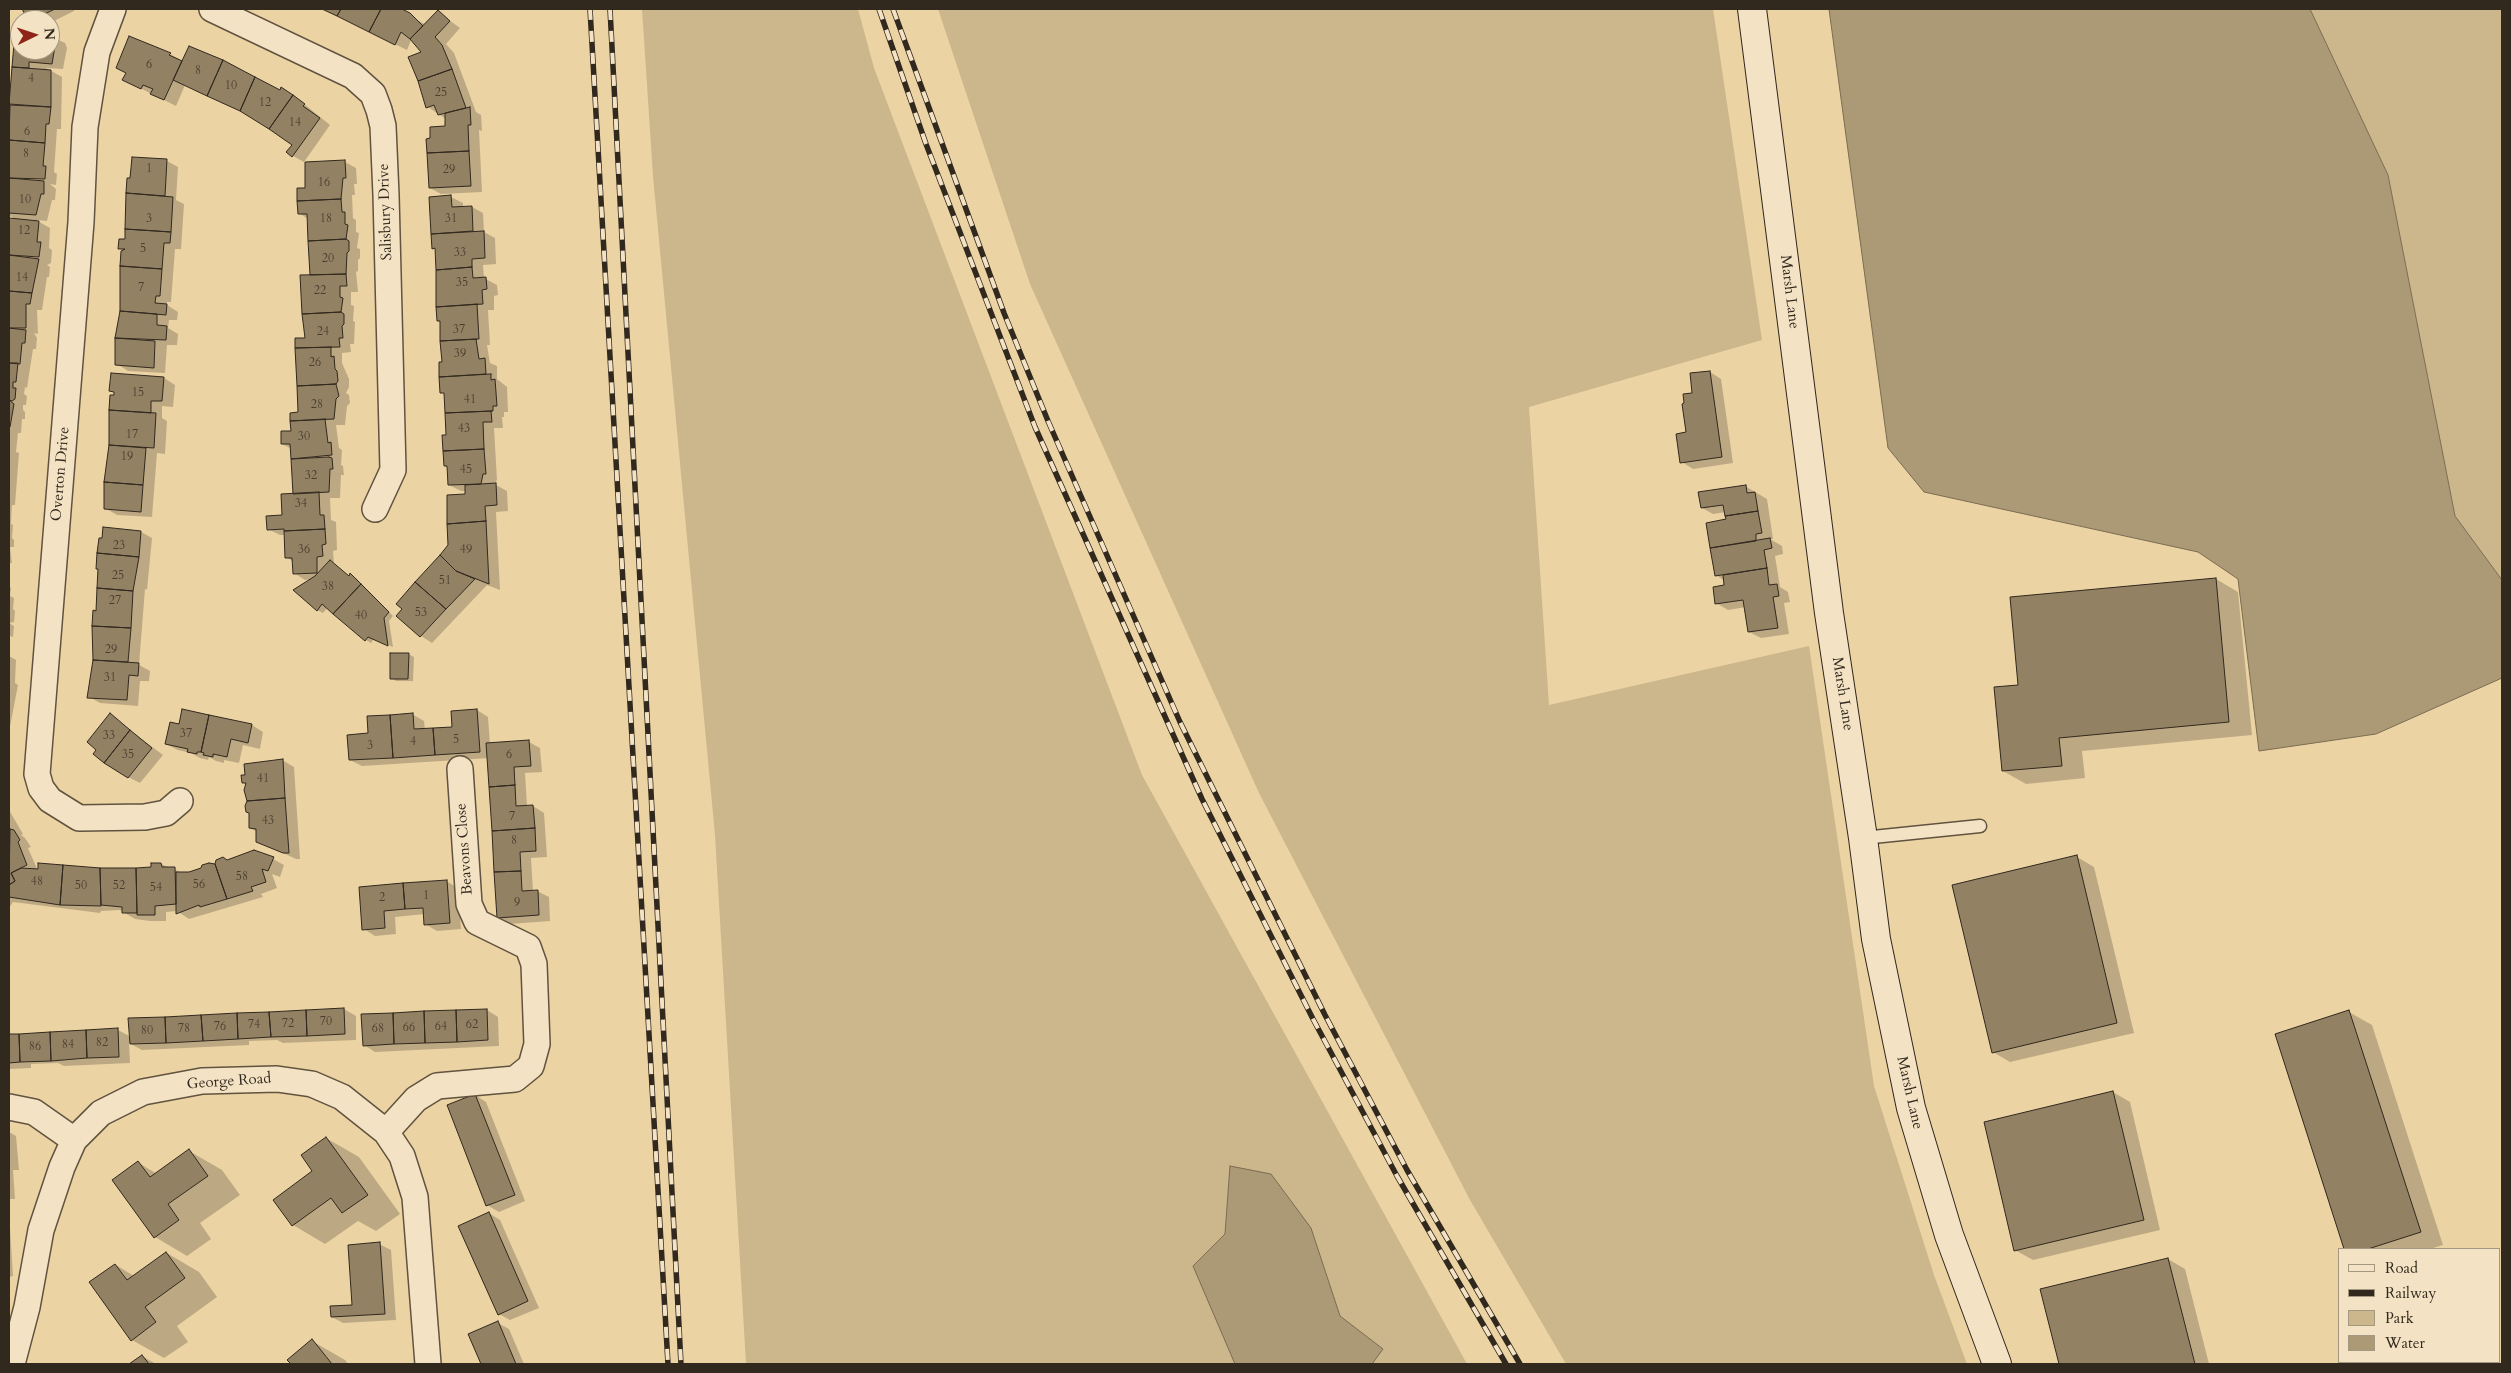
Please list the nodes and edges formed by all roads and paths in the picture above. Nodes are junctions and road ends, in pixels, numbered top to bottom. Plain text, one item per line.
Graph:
1 (113, 9) edge
2 (212, 9) edge
3 (1752, 9) edge
4 (375, 509) dead end
5 (460, 769) dead end
6 (180, 801) dead end
7 (1980, 826) dead end
8 (1864, 838) junction
9 (9, 1107) edge
10 (386, 1132) junction
11 (74, 1140) junction
12 (12, 1364) edge
13 (428, 1364) edge
14 (1997, 1364) edge

1 - 6 street, Overton Drive
2 - 4 street, Salisbury Drive
3 - 8 main road, Marsh Lane
5 - 10 street, Beavons Close
7 - 8 lane
8 - 14 main road, Marsh Lane
9 - 11 street
10 - 11 street, George Road
10 - 13 street, George Road
11 - 12 street, George Road

